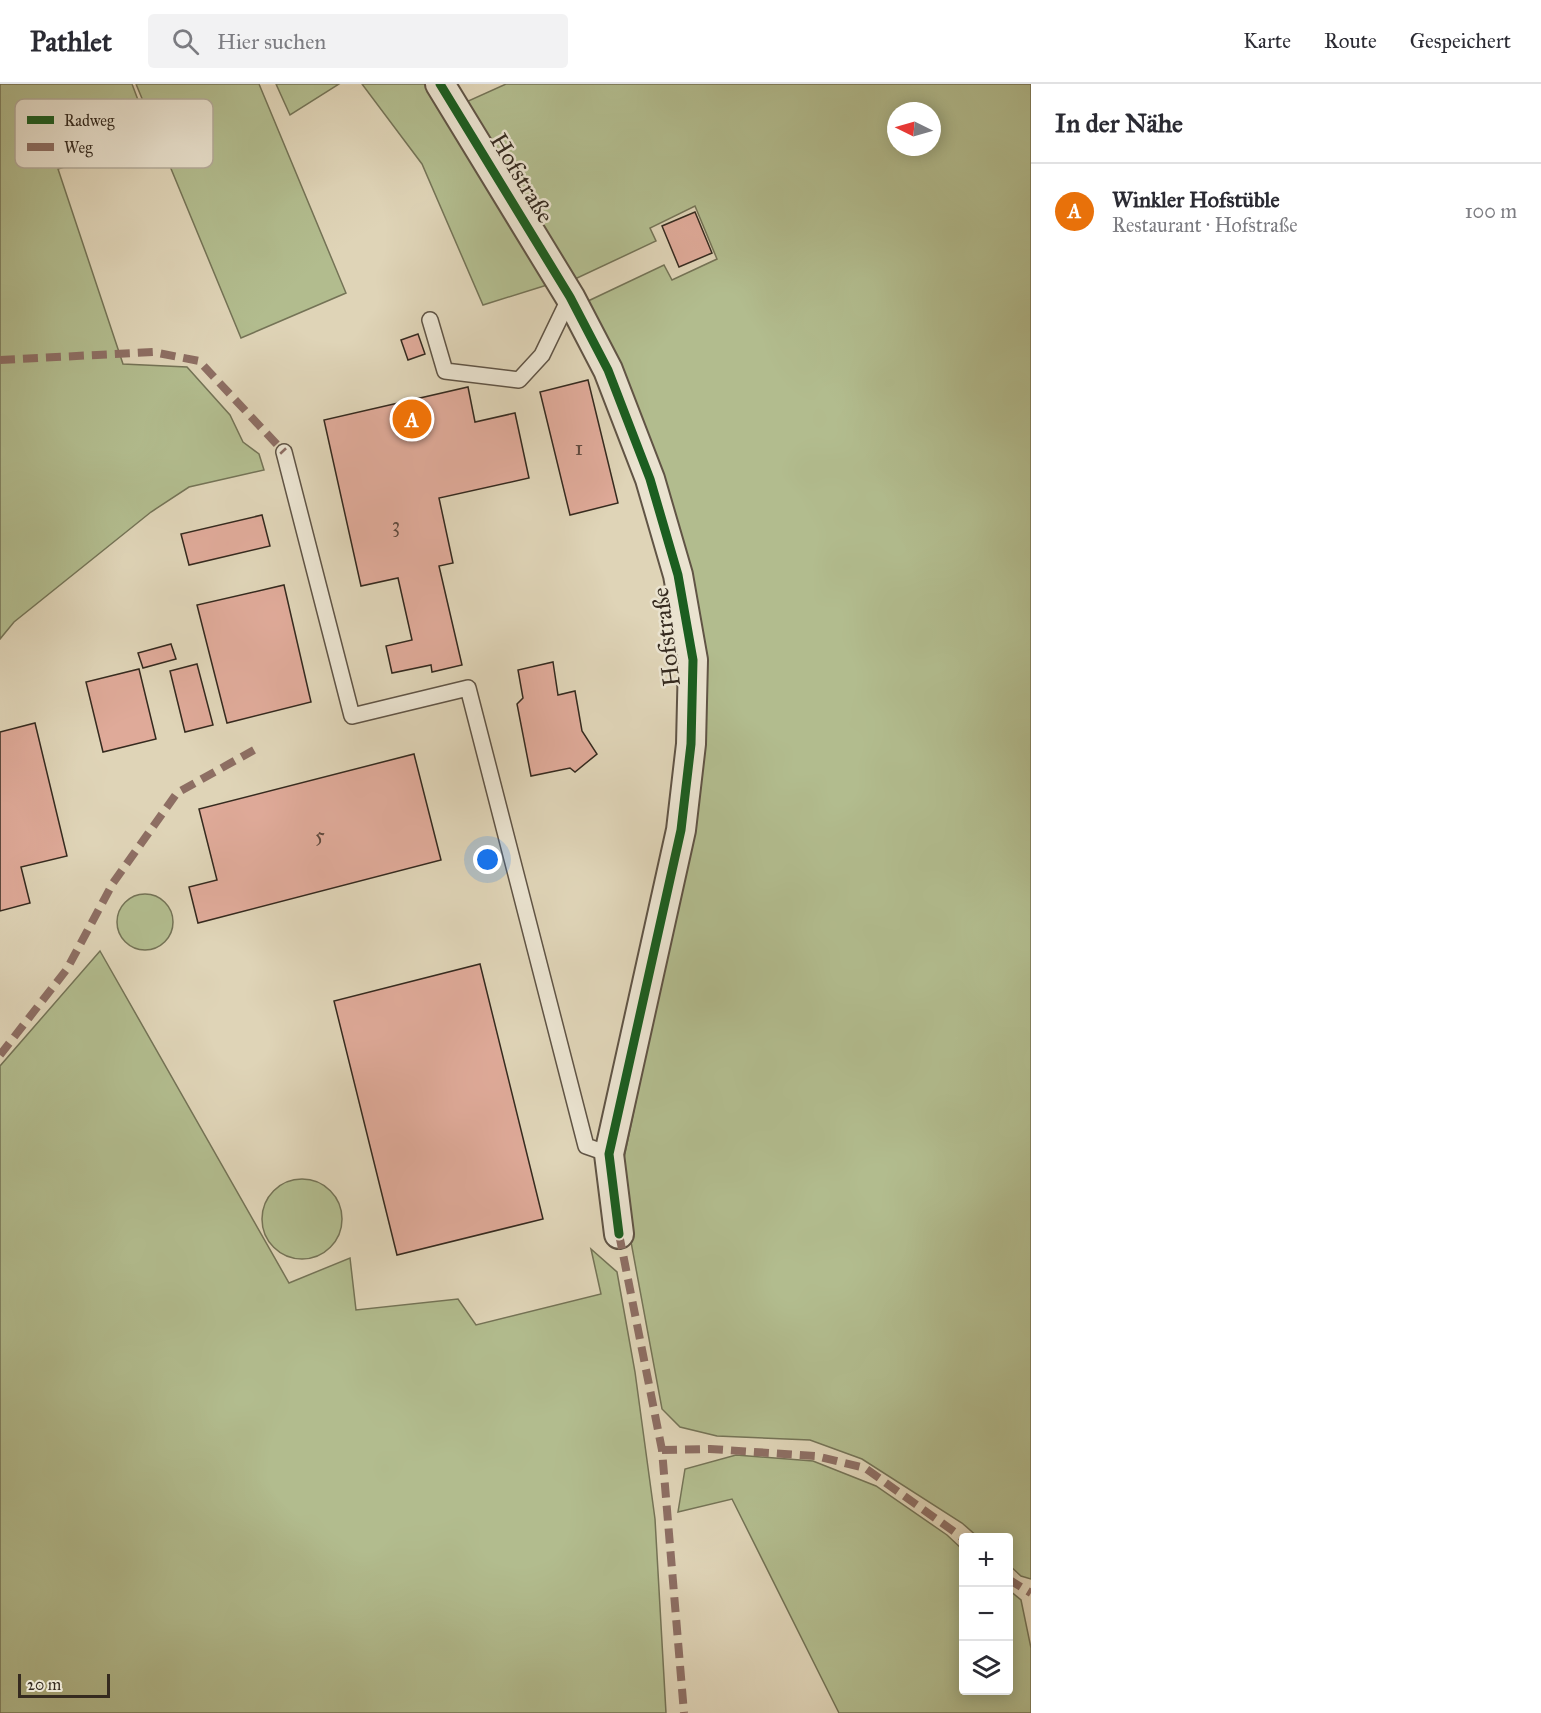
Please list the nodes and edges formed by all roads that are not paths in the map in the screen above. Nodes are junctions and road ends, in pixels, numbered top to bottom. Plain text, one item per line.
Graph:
1 (440, 84) edge
2 (570, 297) junction
3 (430, 320) dead end
4 (284, 452) dead end
5 (609, 1154) junction
6 (619, 1234) dead end

1 - 2 street, Hofstraße
2 - 3 lane
2 - 5 street, Hofstraße
4 - 5 lane
5 - 6 street, Hofstraße

